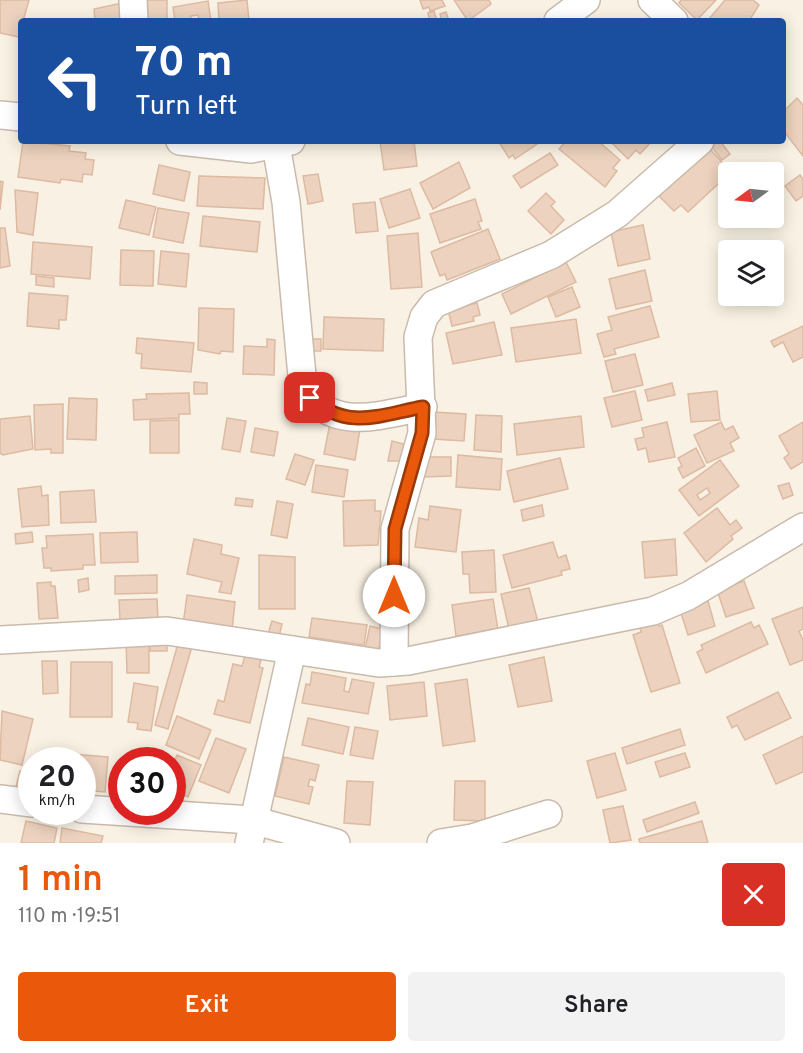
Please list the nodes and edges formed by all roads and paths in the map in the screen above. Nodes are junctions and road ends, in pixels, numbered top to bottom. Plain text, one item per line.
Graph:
1 (133, 0) edge
2 (586, 0) edge
3 (652, 0) edge
4 (134, 18) edge
5 (562, 18) edge
6 (671, 18) edge
7 (0, 115) edge
8 (18, 117) edge
9 (207, 144) edge
10 (278, 144) edge
11 (283, 144) edge
12 (697, 144) edge
13 (423, 407) junction
14 (803, 527) edge
15 (0, 640) edge
16 (292, 650) junction
17 (394, 662) junction
18 (0, 799) edge
19 (18, 801) edge
20 (96, 811) edge
21 (548, 814) dead end
22 (250, 832) edge
23 (336, 843) edge
24 (441, 843) edge

1 - 4 street
2 - 5 street
3 - 6 street
7 - 8 street
9 - 10 street
11 - 13 street
12 - 13 street
13 - 17 street
14 - 17 street
15 - 16 street
16 - 17 street
16 - 22 street
18 - 19 street
20 - 22 street
21 - 24 street
22 - 23 street

